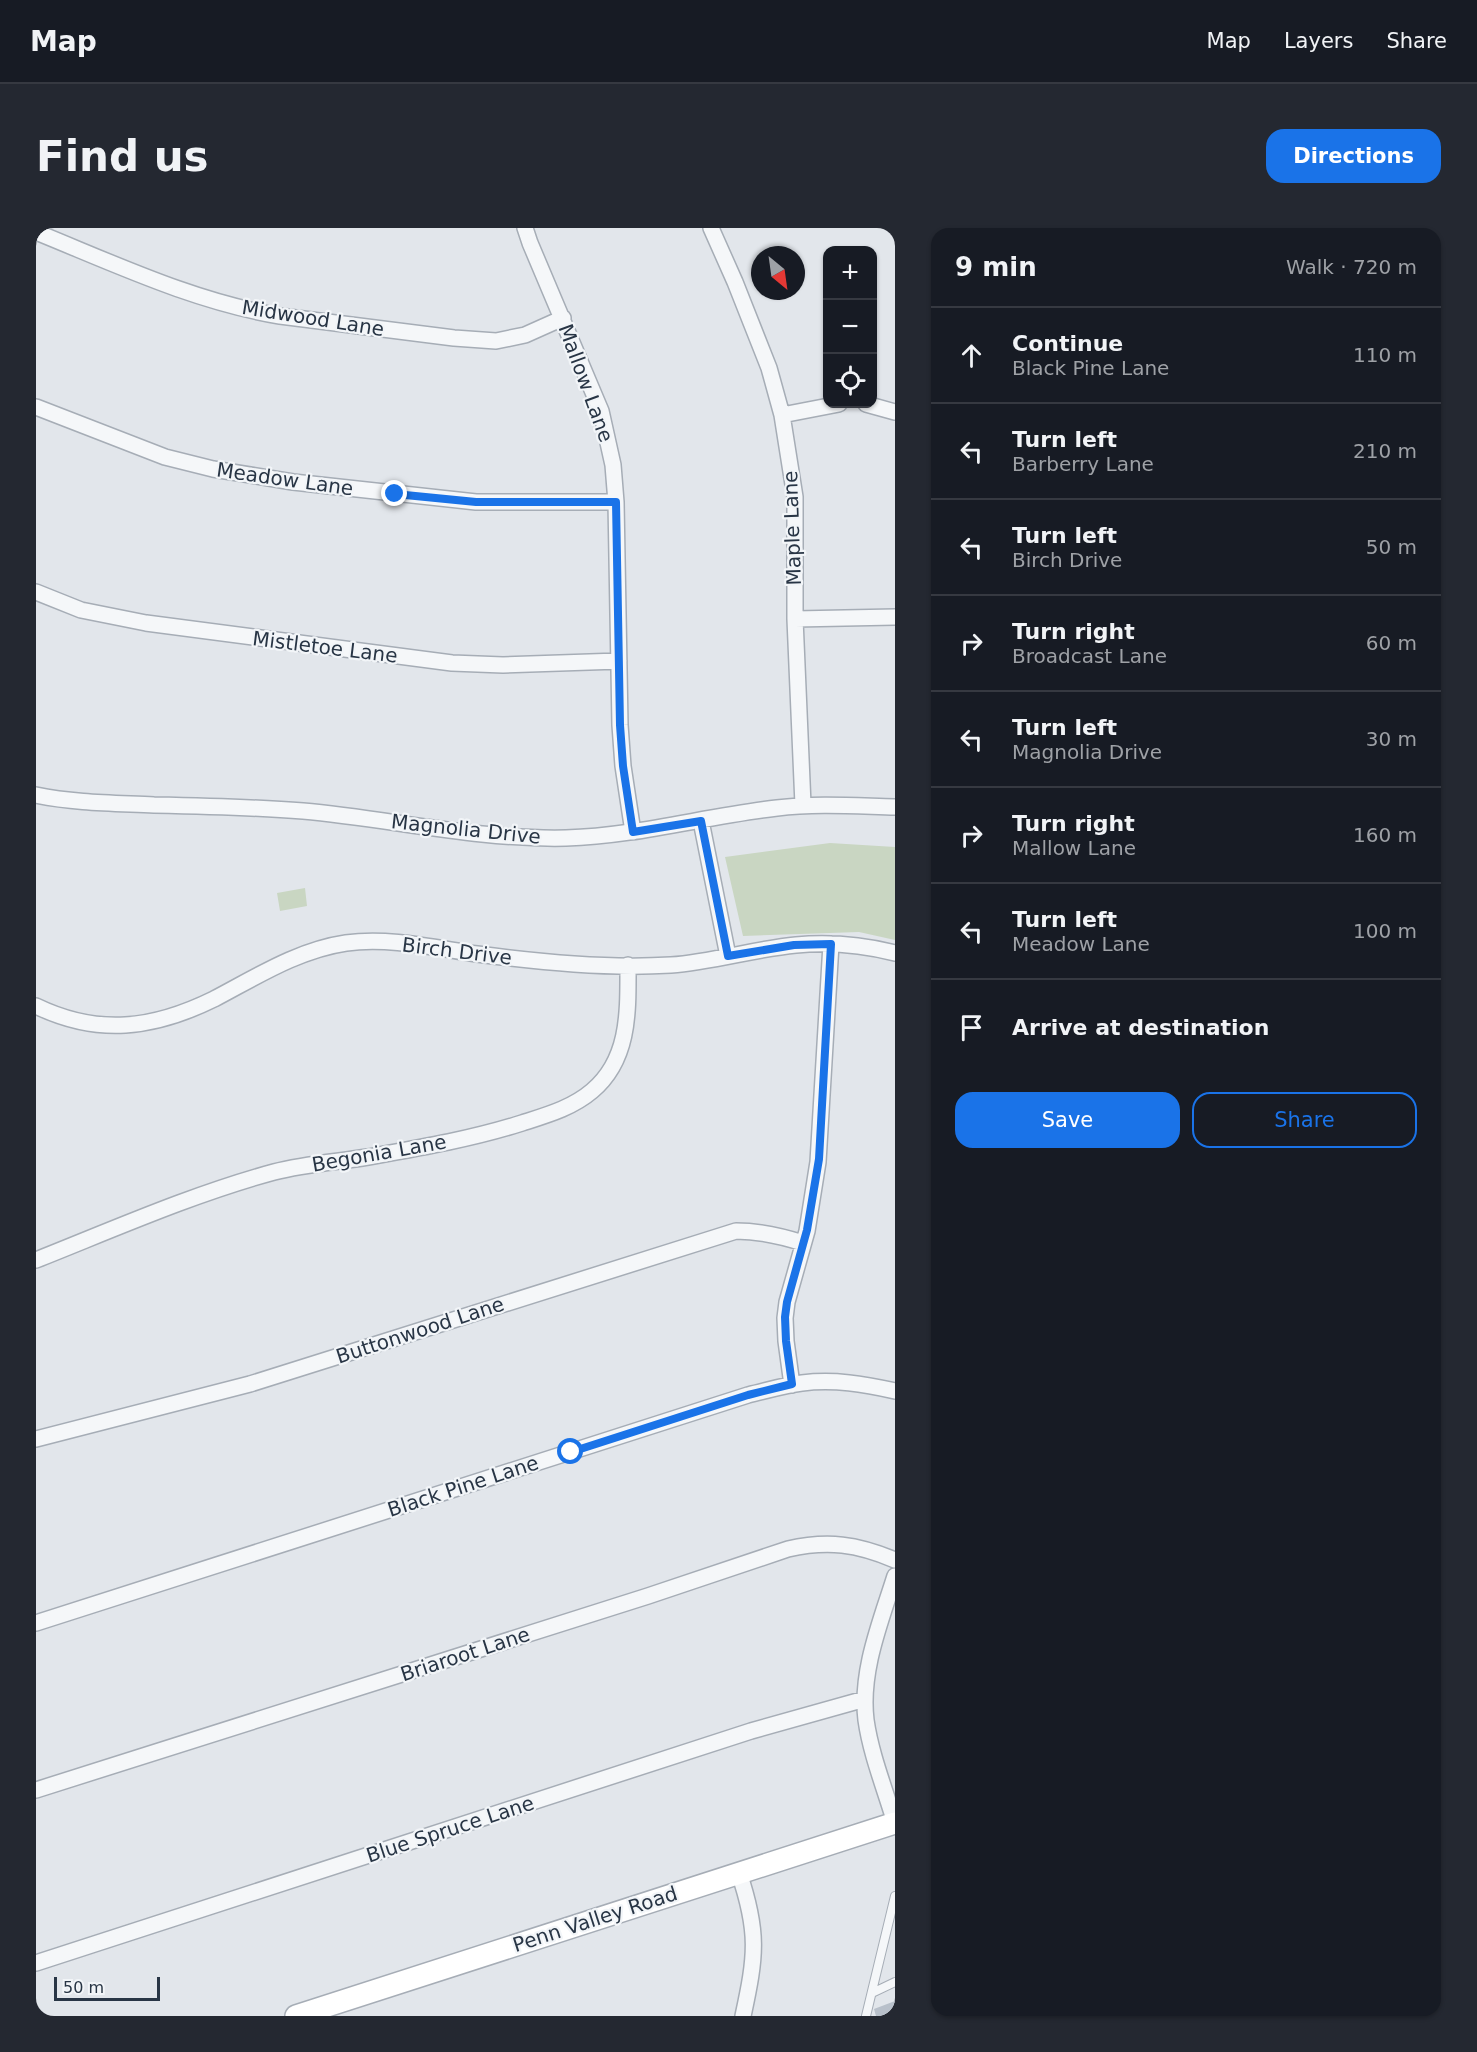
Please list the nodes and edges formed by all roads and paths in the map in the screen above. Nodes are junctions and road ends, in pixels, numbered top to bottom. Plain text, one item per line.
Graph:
1 (525, 228) edge
2 (711, 228) edge
3 (36, 232) edge
4 (563, 318) junction
5 (36, 407) edge
6 (823, 407) edge
7 (877, 407) edge
8 (895, 412) edge
9 (782, 415) junction
10 (616, 502) junction
11 (36, 592) edge
12 (895, 617) edge
13 (795, 619) junction
14 (619, 661) junction
15 (36, 795) edge
16 (803, 806) junction
17 (895, 807) edge
18 (701, 821) junction
19 (633, 832) junction
20 (831, 944) junction
21 (895, 953) edge
22 (728, 956) junction
23 (628, 965) junction
24 (36, 1006) edge
25 (803, 1243) junction
26 (36, 1260) edge
27 (792, 1384) junction
28 (895, 1391) edge
29 (36, 1439) edge
30 (895, 1560) edge
31 (895, 1576) edge
32 (36, 1623) edge
33 (865, 1699) junction
34 (36, 1790) edge
35 (895, 1823) edge
36 (739, 1873) junction
37 (895, 1896) edge
38 (36, 1963) edge
39 (895, 1982) edge
40 (872, 1993) junction
41 (296, 2016) edge
42 (743, 2016) edge
43 (866, 2016) edge

1 - 4 street, Mallow Lane
2 - 9 street, Maple Lane
3 - 4 street, Midwood Lane
4 - 10 street, Mallow Lane
5 - 10 street, Meadow Lane
6 - 9 street
7 - 8 street
9 - 13 street, Maple Lane
10 - 14 street, Mallow Lane
11 - 14 street, Mistletoe Lane
12 - 13 street
13 - 16 street, Maple Lane
14 - 19 street, Mallow Lane
15 - 19 street, Magnolia Drive
16 - 17 street, Magnolia Drive
16 - 18 street, Magnolia Drive
18 - 19 street, Magnolia Drive
18 - 22 street
20 - 21 street, Birch Drive
20 - 22 street, Birch Drive
20 - 25 street
22 - 23 street, Birch Drive
23 - 24 street, Birch Drive
23 - 26 street, Begonia Lane
25 - 27 street
25 - 29 street, Buttonwood Lane
27 - 28 street, Black Pine Lane
27 - 32 street, Black Pine Lane
30 - 34 street, Briaroot Lane
31 - 33 street
33 - 35 street
33 - 38 street, Blue Spruce Lane
35 - 36 street, Penn Valley Road
36 - 41 street, Penn Valley Road
36 - 42 street
37 - 40 lane
39 - 40 lane
40 - 43 lane

